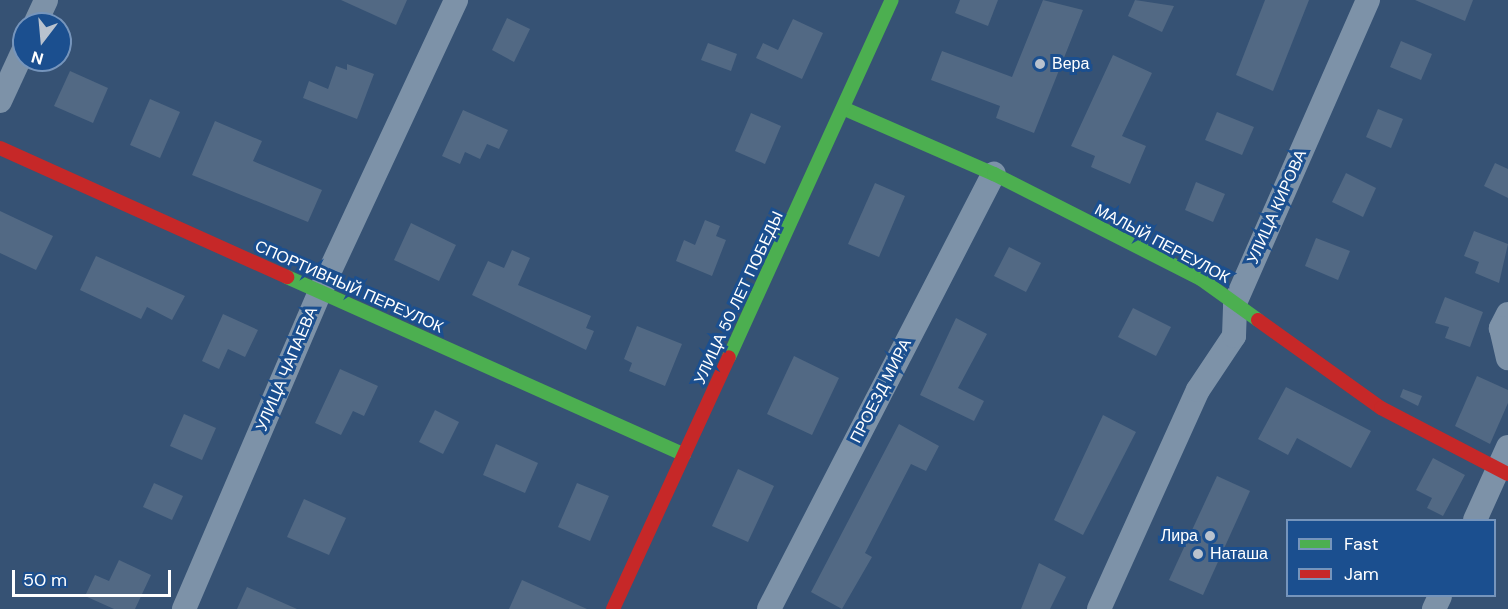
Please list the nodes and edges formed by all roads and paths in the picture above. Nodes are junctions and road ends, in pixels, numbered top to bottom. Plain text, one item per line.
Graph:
1 (456, 0) edge
2 (892, 0) edge
3 (1368, 0) edge
4 (13, 72) edge
5 (0, 101) edge
6 (845, 109) junction
7 (0, 148) edge
8 (994, 174) junction
9 (320, 292) junction
10 (1235, 303) junction
11 (1508, 314) edge
12 (1508, 358) edge
13 (1508, 447) edge
14 (684, 455) junction
15 (1503, 472) edge
16 (1476, 519) edge
17 (184, 609) edge
18 (613, 609) edge
19 (769, 609) edge
20 (1099, 609) edge

1 - 9 street, УЛИЦА ЧАПАЕВА
2 - 6 street, УЛИЦА 50 ЛЕТ ПОБЕДЫ
3 - 10 street, УЛИЦА КИРОВА
4 - 5 street
6 - 8 street, МАЛЫЙ ПЕРЕУЛОК
6 - 14 street, УЛИЦА 50 ЛЕТ ПОБЕДЫ
7 - 9 street, СПОРТИВНЫЙ ПЕРЕУЛОК
8 - 10 street, МАЛЫЙ ПЕРЕУЛОК
8 - 19 street, ПРОЕЗД МИРА
9 - 14 street, СПОРТИВНЫЙ ПЕРЕУЛОК
9 - 17 street, УЛИЦА ЧАПАЕВА
10 - 15 street, МАЛЫЙ ПЕРЕУЛОК
10 - 20 street, УЛИЦА КИРОВА
11 - 12 street
13 - 15 street
14 - 18 street, УЛИЦА 50 ЛЕТ ПОБЕДЫ
15 - 16 street

